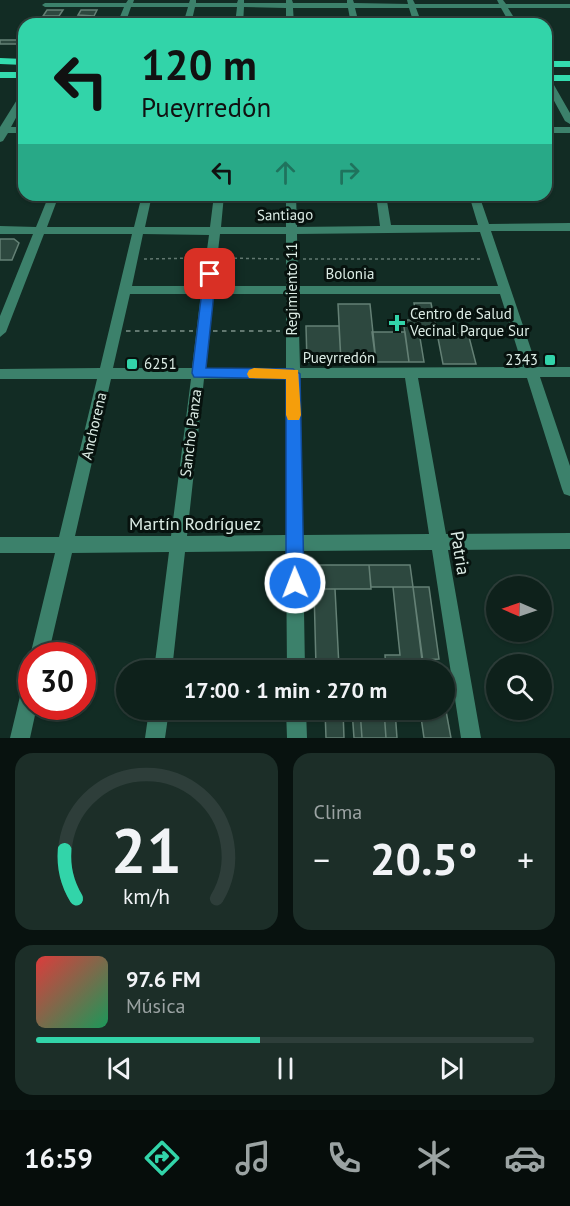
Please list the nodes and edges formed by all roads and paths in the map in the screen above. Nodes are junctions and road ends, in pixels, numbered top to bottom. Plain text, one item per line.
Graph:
1 (130, 2) edge
2 (193, 3) edge
3 (241, 3) edge
4 (289, 3) edge
5 (351, 3) edge
6 (411, 3) edge
7 (501, 3) edge
8 (45, 5) dead end
9 (570, 6) edge
10 (123, 18) edge
11 (189, 18) edge
12 (240, 18) edge
13 (290, 18) edge
14 (354, 18) edge
15 (416, 18) edge
16 (510, 18) edge
17 (0, 61) edge
18 (18, 62) edge
19 (552, 64) edge
20 (570, 64) edge
21 (0, 75) edge
22 (18, 75) edge
23 (552, 78) edge
24 (570, 78) edge
25 (552, 89) edge
26 (18, 105) edge
27 (570, 121) edge
28 (552, 130) edge
29 (570, 130) edge
30 (18, 131) edge
31 (2, 133) edge
32 (52, 201) edge
33 (146, 201) edge
34 (218, 201) edge
35 (291, 201) edge
36 (382, 201) edge
37 (476, 201) edge
38 (484, 228) junction
39 (570, 228) edge
40 (386, 229) junction
41 (0, 230) edge
42 (40, 230) junction
43 (292, 230) junction
44 (138, 231) junction
45 (215, 231) junction
46 (212, 258) junction
47 (132, 259) junction
48 (292, 259) junction
49 (495, 260) junction
50 (124, 290) junction
51 (208, 290) junction
52 (292, 290) junction
53 (505, 290) junction
54 (0, 332) edge
55 (532, 372) junction
56 (570, 372) edge
57 (198, 373) junction
58 (0, 374) edge
59 (293, 374) junction
60 (411, 374) junction
61 (106, 375) junction
62 (570, 489) edge
63 (570, 541) edge
64 (439, 542) junction
65 (66, 543) junction
66 (295, 543) junction
67 (178, 544) junction
68 (0, 545) edge
69 (42, 642) edge
70 (164, 660) edge
71 (296, 660) edge
72 (24, 720) edge
73 (158, 720) edge
74 (296, 720) edge
75 (20, 738) edge
76 (155, 738) edge
77 (297, 738) edge
78 (471, 738) edge

1 - 2 street
1 - 8 street
1 - 10 street
2 - 3 street
2 - 11 street
3 - 4 street
3 - 12 street
4 - 5 street
4 - 13 street
5 - 6 street
5 - 14 street
6 - 7 street
6 - 15 street
7 - 9 street
7 - 16 street
17 - 18 main road
19 - 20 main road
21 - 22 main road
23 - 24 main road
25 - 27 street
26 - 31 street
28 - 29 street
30 - 31 street
32 - 42 street
33 - 44 street, Anchorena
34 - 45 street, Sancho Panza
35 - 43 street, Regimiento 11
36 - 40 street
37 - 38 street
38 - 39 street, Santiago
38 - 40 street, Santiago
38 - 49 street
40 - 43 street, Santiago
41 - 42 street, Santiago
42 - 44 street, Santiago
42 - 54 street
43 - 45 street, Santiago
43 - 48 street, Regimiento 11
44 - 45 street, Santiago
44 - 47 street, Anchorena
45 - 46 street, Sancho Panza
46 - 47 path
46 - 48 path
46 - 51 street, Sancho Panza
47 - 50 street, Anchorena
48 - 49 path
48 - 52 street, Regimiento 11
49 - 53 street
50 - 51 street, Bolonia
50 - 61 street, Anchorena
51 - 52 street, Bolonia
51 - 57 street, Sancho Panza
52 - 53 street, Bolonia
52 - 59 street, Regimiento 11
53 - 55 street
55 - 56 street, Pueyrredón
55 - 60 street, Pueyrredón
55 - 62 street
57 - 59 street, Pueyrredón
57 - 61 street, Pueyrredón
57 - 67 street, Sancho Panza
58 - 61 street, Pueyrredón
59 - 60 street, Pueyrredón
59 - 66 street, Regimiento 11
60 - 64 street, Patria
61 - 65 street, Anchorena
63 - 64 street, Martín Rodríguez
64 - 66 street, Martín Rodríguez
64 - 78 street, Patria
65 - 67 street, Martín Rodríguez
65 - 68 street, Martín Rodríguez
65 - 69 street, Anchorena
66 - 67 street, Martín Rodríguez
66 - 71 street, Regimiento 11
67 - 70 street, Sancho Panza
72 - 75 street
73 - 76 street
74 - 77 street

